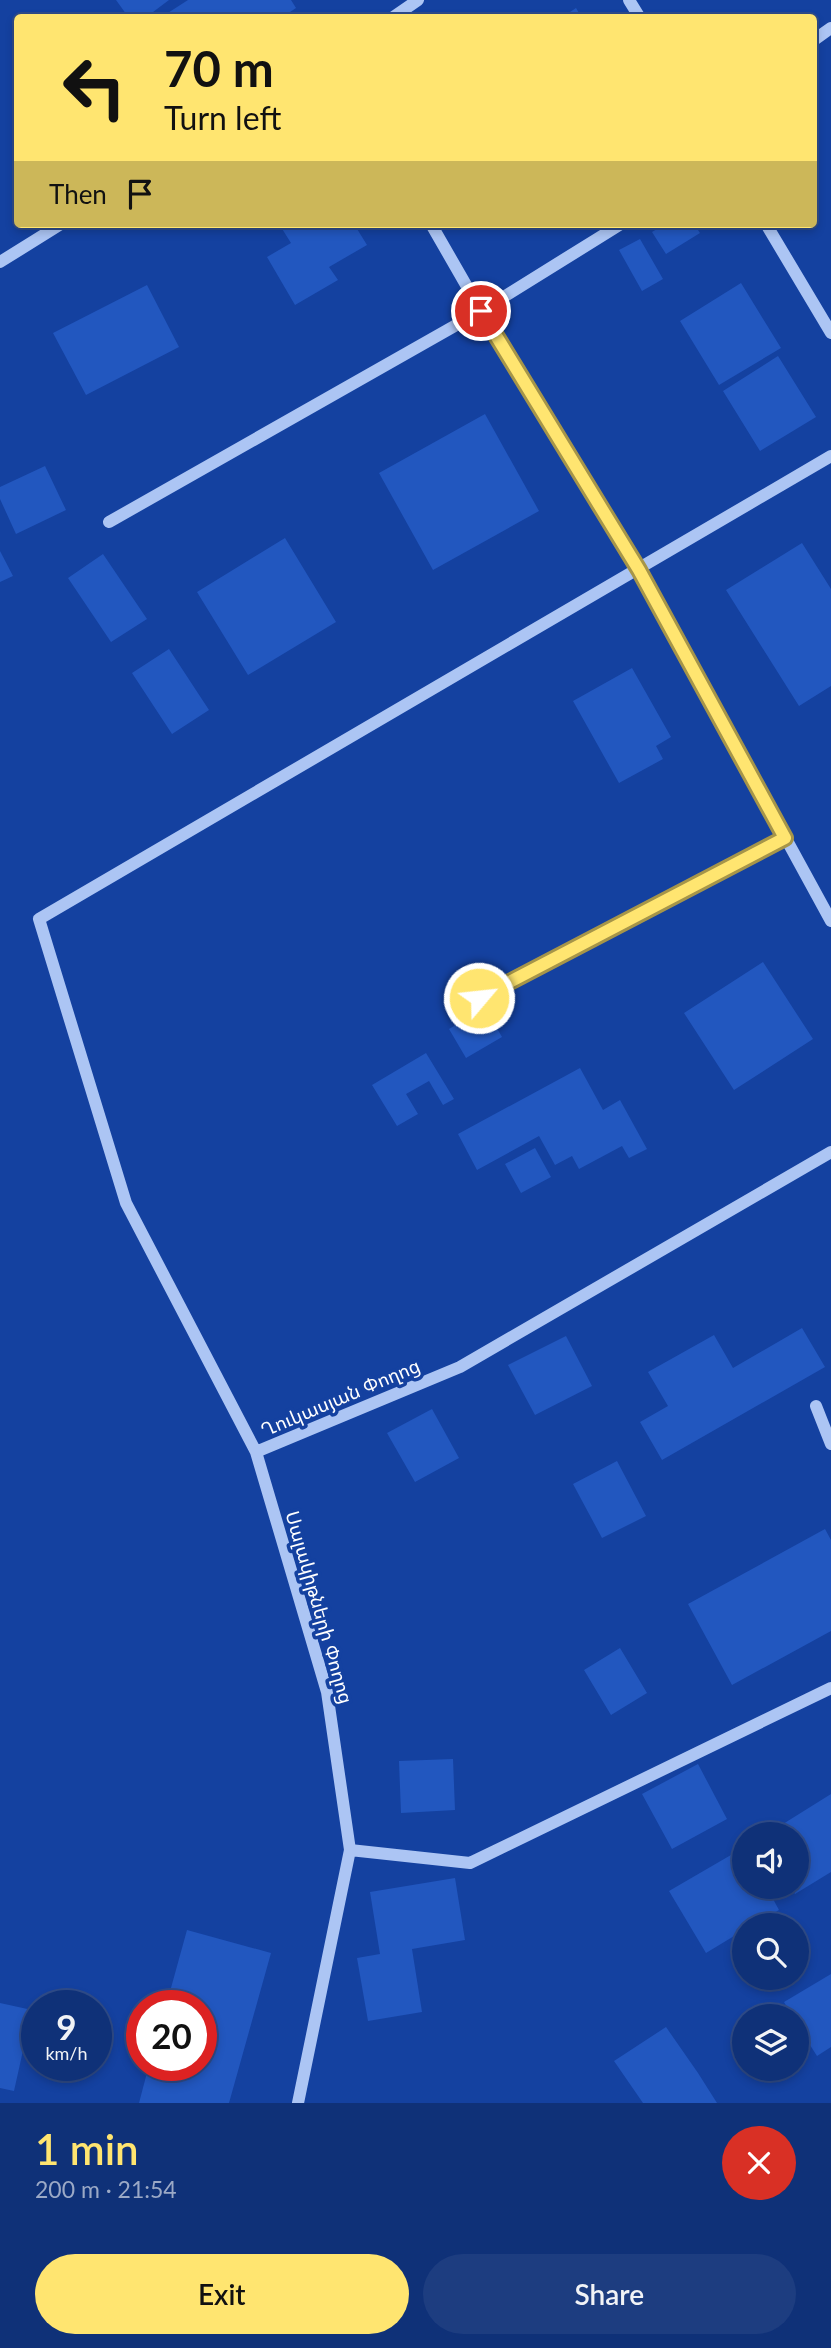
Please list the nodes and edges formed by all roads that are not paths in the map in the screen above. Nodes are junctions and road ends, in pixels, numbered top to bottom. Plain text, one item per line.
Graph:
1 (418, 0) edge
2 (398, 14) edge
3 (55, 228) edge
4 (432, 228) edge
5 (615, 228) edge
6 (768, 228) edge
7 (0, 262) edge
8 (481, 311) junction
9 (831, 333) edge
10 (831, 456) edge
11 (109, 522) dead end
12 (639, 570) junction
13 (785, 838) junction
14 (831, 921) edge
15 (479, 998) dead end
16 (831, 1152) edge
17 (816, 1406) dead end
18 (831, 1444) edge
19 (256, 1452) junction
20 (831, 1688) edge
21 (350, 1850) junction
22 (298, 2103) edge

1 - 2 street
3 - 7 street
4 - 8 street
5 - 8 street
6 - 9 street
8 - 11 street
8 - 12 street
10 - 12 street
12 - 13 street
12 - 19 street, Ղուկասյան Փողոց
13 - 14 street
13 - 15 street
16 - 19 street, Ղուկասյան Փողոց
17 - 18 street
19 - 21 street, Սալակիթների Փողոց
20 - 21 street
21 - 22 street, Սալակիթների Փողոց

